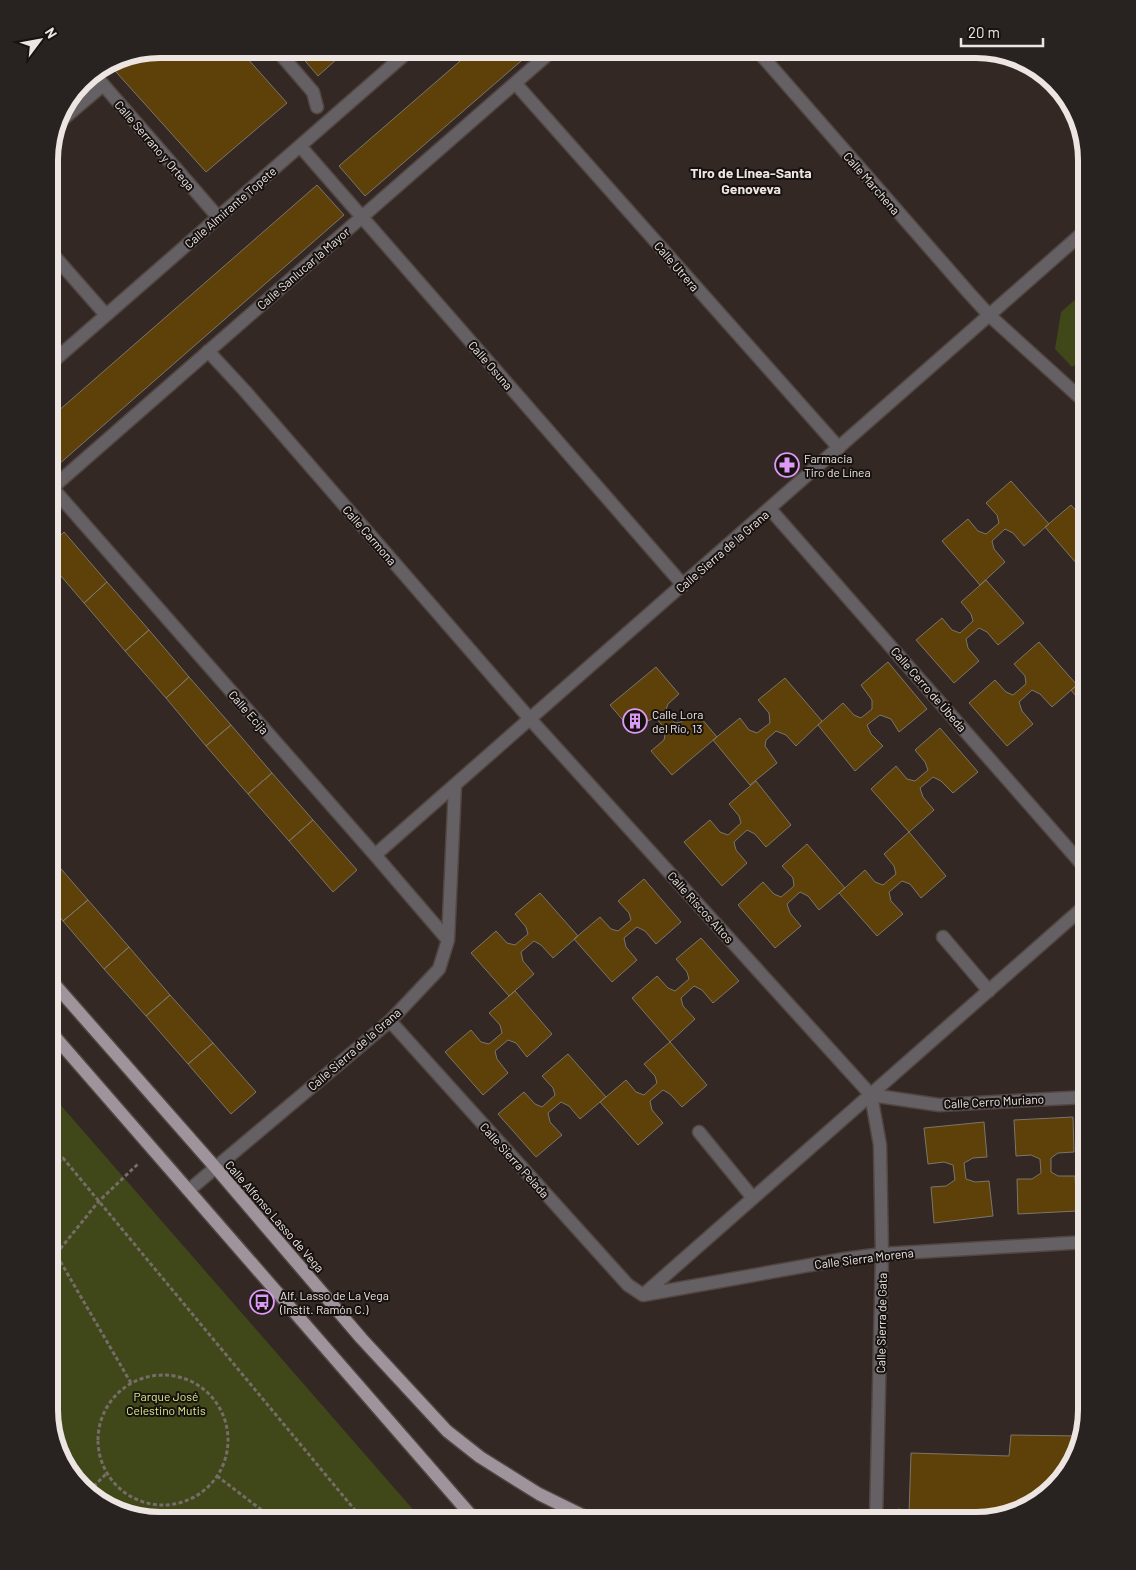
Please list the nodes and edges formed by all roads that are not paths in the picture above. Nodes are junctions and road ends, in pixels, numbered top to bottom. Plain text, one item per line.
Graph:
1 (284, 58) edge
2 (401, 58) edge
3 (544, 58) edge
4 (764, 58) edge
5 (98, 79) edge
6 (515, 83) junction
7 (103, 85) junction
8 (318, 107) dead end
9 (67, 115) edge
10 (300, 146) junction
11 (218, 217) junction
12 (362, 217) junction
13 (1078, 237) edge
14 (58, 260) edge
15 (106, 315) junction
16 (990, 316) junction
17 (208, 351) junction
18 (58, 357) edge
19 (1078, 396) edge
20 (839, 448) junction
21 (58, 480) edge
22 (58, 494) edge
23 (770, 509) junction
24 (683, 585) junction
25 (530, 719) junction
26 (455, 785) junction
27 (375, 856) junction
28 (1078, 860) edge
29 (1078, 912) edge
30 (943, 937) dead end
31 (448, 940) junction
32 (57, 987) edge
33 (989, 991) junction
34 (390, 1020) junction
35 (57, 1039) edge
36 (871, 1095) junction
37 (1078, 1096) edge
38 (699, 1132) dead end
39 (215, 1167) junction
40 (189, 1190) junction
41 (753, 1198) junction
42 (1078, 1243) edge
43 (882, 1254) junction
44 (644, 1295) junction
45 (468, 1512) edge
46 (576, 1512) edge
47 (876, 1512) edge

1 - 8 street
2 - 10 street, Calle Almirante Topete
3 - 6 street, Calle Sanlucar la Mayor
4 - 16 street, Calle Marchena
5 - 7 street, Calle Serrano y Ortega
6 - 12 street, Calle Sanlucar la Mayor
6 - 20 street, Calle Utrera
7 - 9 street
7 - 11 street, Calle Serrano y Ortega
10 - 11 street, Calle Almirante Topete
10 - 12 street, Calle Osuna
11 - 15 street, Calle Almirante Topete
12 - 17 street, Calle Sanlucar la Mayor
12 - 24 street, Calle Osuna
13 - 16 street, Calle Sierra de la Grana
14 - 15 street
15 - 18 street, Calle Almirante Topete
16 - 19 street, Calle Marchena
16 - 20 street, Calle Sierra de la Grana
17 - 21 street, Calle Sanlucar la Mayor
17 - 25 street, Calle Carmona
20 - 23 street, Calle Sierra de la Grana
22 - 27 street, Calle Ecija
23 - 24 street, Calle Sierra de la Grana
23 - 28 street, Calle Cerro de Úbeda
24 - 25 street, Calle Sierra de la Grana
25 - 26 street, Calle Sierra de la Grana
25 - 36 street, Calle Riscos Altos
26 - 27 street, Calle Sierra de la Grana
26 - 31 street, Calle Sierra de la Grana
27 - 31 street, Calle Ecija
29 - 33 street
30 - 33 street
31 - 34 street, Calle Sierra de la Grana
32 - 39 main road, Calle Alfonso Lasso de Vega
33 - 36 street
34 - 39 street, Calle Sierra de la Grana
34 - 44 street, Calle Sierra Pelada
35 - 40 main road
36 - 37 street, Calle Cerro Muriano
36 - 41 street
36 - 43 street, Calle Sierra de Gata
38 - 41 street
39 - 40 street
39 - 46 main road, Calle Alfonso Lasso de Vega
40 - 45 main road
41 - 44 street
42 - 43 street, Calle Sierra Morena
43 - 44 street, Calle Sierra Morena
43 - 47 street, Calle Sierra de Gata

